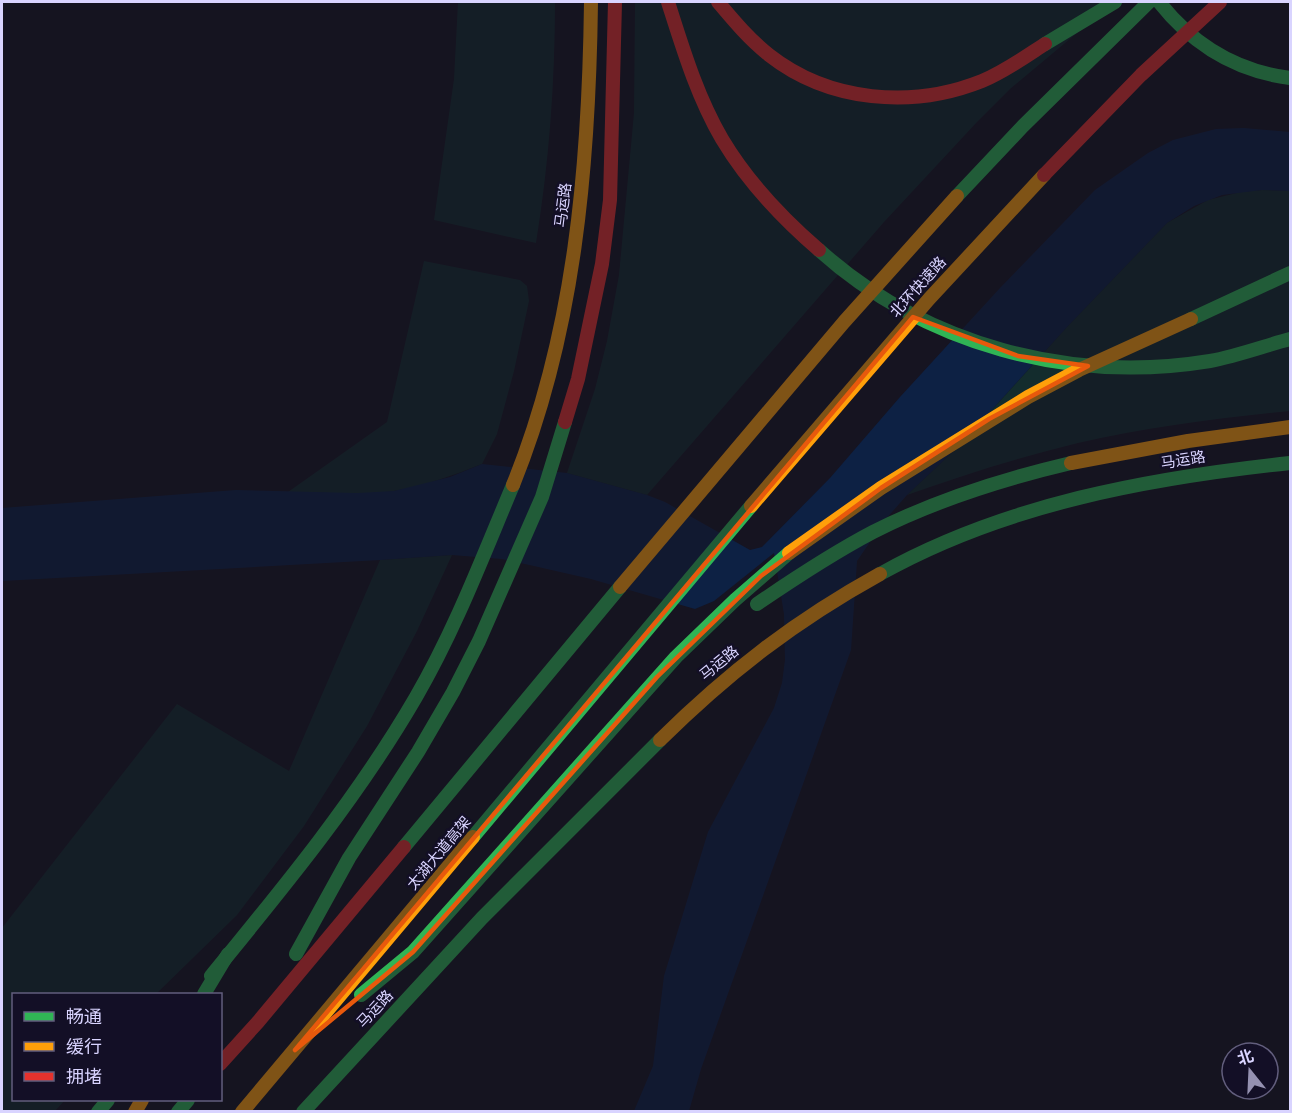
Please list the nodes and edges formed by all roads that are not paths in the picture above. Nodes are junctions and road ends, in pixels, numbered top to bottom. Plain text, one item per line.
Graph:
1 (591, 2) edge
2 (615, 2) edge
3 (668, 2) edge
4 (718, 2) edge
5 (1115, 2) edge
6 (1149, 2) edge
7 (1159, 2) edge
8 (1220, 2) edge
9 (1290, 78) edge
10 (1290, 273) edge
11 (1290, 339) edge
12 (1290, 427) edge
13 (1290, 463) edge
14 (661, 614) joint
15 (730, 619) junction
16 (228, 954) junction
17 (196, 993) edge
18 (205, 993) edge
19 (258, 1022) junction
20 (295, 1050) junction
21 (222, 1062) edge
22 (242, 1112) edge
23 (303, 1112) edge

1 - 16 main road, 马运路
2 - 19 main road
3 - 11 main road
4 - 5 main road
6 - 19 main road, 太湖大道高架
7 - 9 main road
8 - 14 main road, 北环快速路
10 - 15 main road
12 - 15 main road
13 - 23 main road, 马运路
14 - 20 main road, 太湖大道高架
15 - 20 main road
16 - 17 main road, 马运路
16 - 18 main road
19 - 21 main road, 太湖大道高架
20 - 22 main road, 太湖大道高架

